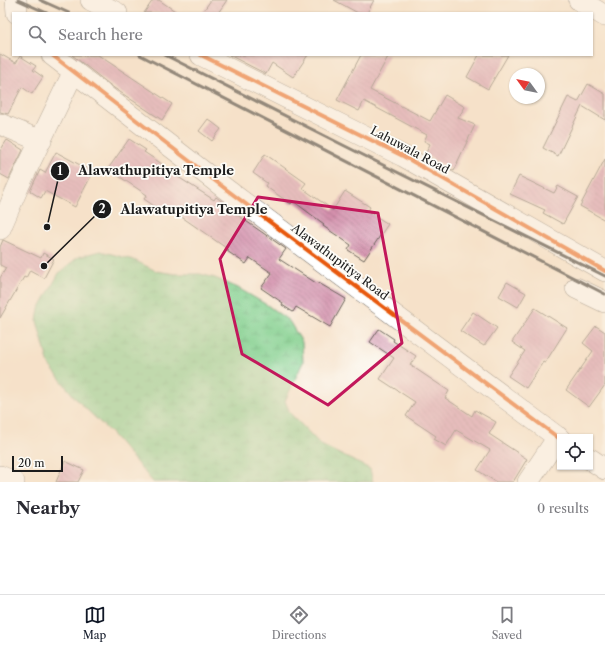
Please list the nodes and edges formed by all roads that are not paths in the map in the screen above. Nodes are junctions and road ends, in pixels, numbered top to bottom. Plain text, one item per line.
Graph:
1 (16, 0) edge
2 (91, 0) edge
3 (579, 0) edge
4 (17, 12) edge
5 (115, 12) edge
6 (605, 16) edge
7 (53, 56) edge
8 (203, 56) edge
9 (74, 71) junction
10 (0, 124) edge
11 (41, 141) junction
12 (0, 230) edge
13 (605, 271) edge
14 (576, 288) dead end
15 (605, 302) edge
16 (557, 437) edge
17 (557, 441) edge
18 (593, 461) edge
19 (605, 469) edge
20 (0, 476) edge
21 (14, 482) edge
22 (528, 482) edge

1 - 4 street
2 - 5 street
3 - 6 street
7 - 9 street, Alawathupitiya Road
8 - 13 street, Lahuwala Road
9 - 11 street
9 - 16 street, Alawathupitiya Road
10 - 11 street
11 - 12 street
14 - 15 street
17 - 22 street
18 - 19 street
20 - 21 street

